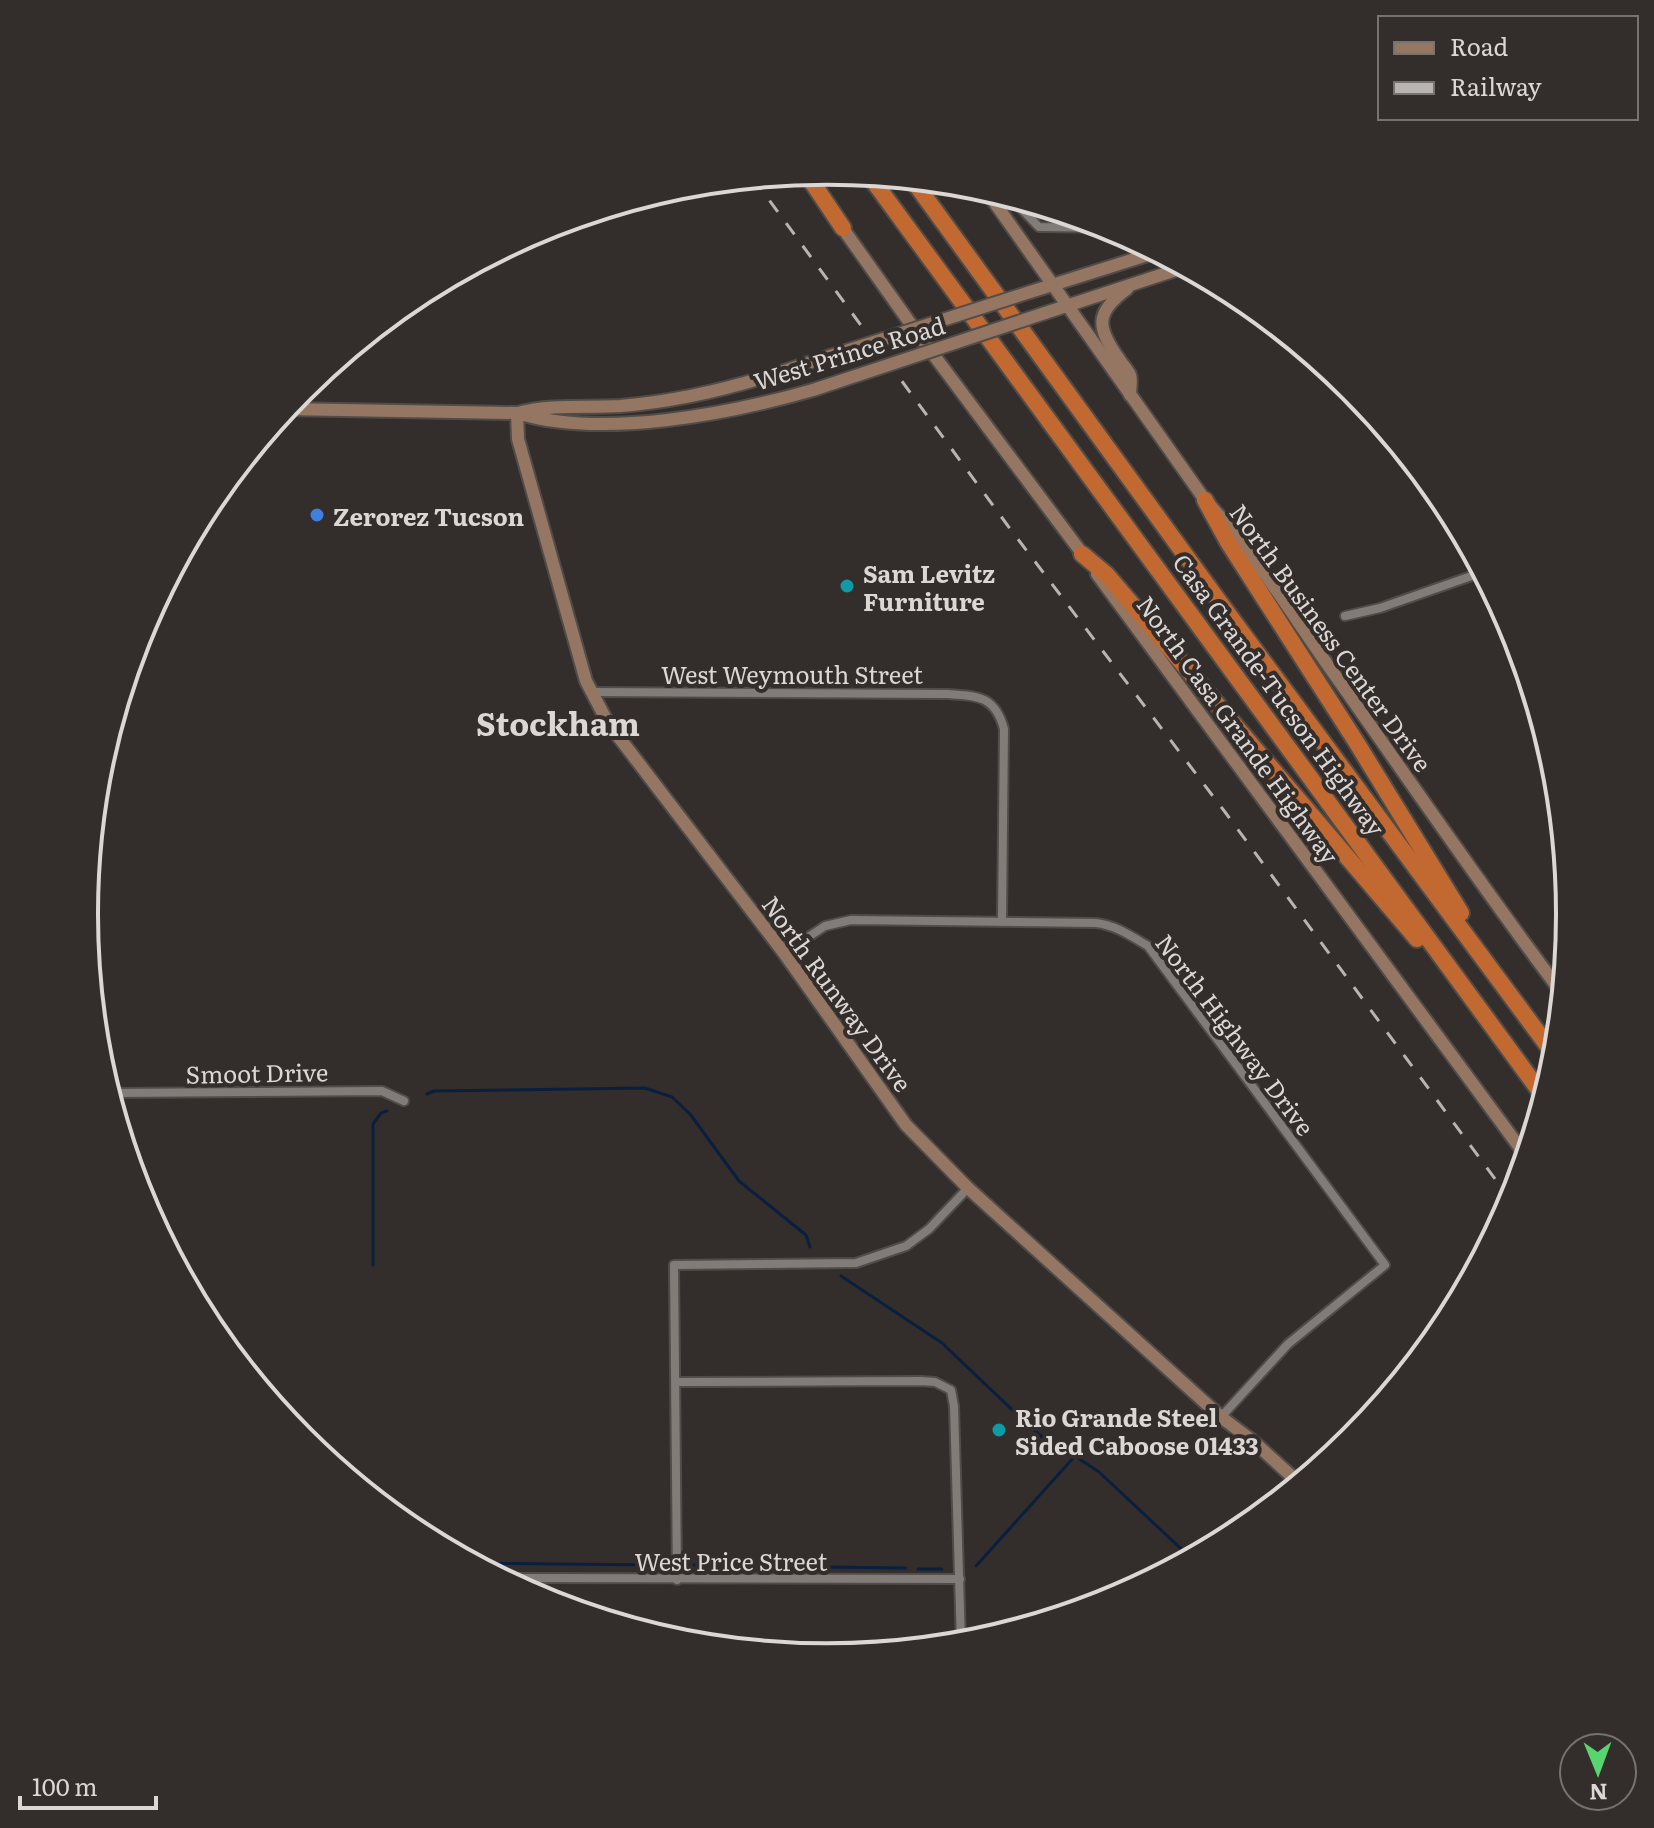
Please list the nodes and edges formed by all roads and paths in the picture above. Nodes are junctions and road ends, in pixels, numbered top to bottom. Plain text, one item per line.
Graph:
1 (809, 186) edge
2 (814, 186) edge
3 (878, 187) edge
4 (921, 191) edge
5 (996, 205) edge
6 (1025, 213) edge
7 (1071, 227) edge
8 (843, 228) junction
9 (1142, 257) edge
10 (1171, 272) edge
11 (1135, 284) junction
12 (1052, 285) junction
13 (1067, 306) junction
14 (915, 330) junction
15 (930, 350) junction
16 (1130, 395) junction
17 (302, 409) edge
18 (517, 413) junction
19 (1205, 500) junction
20 (1082, 554) junction
21 (1472, 576) edge
22 (1345, 616) dead end
23 (592, 692) junction
24 (1002, 920) junction
25 (784, 953) junction
26 (1552, 980) edge
27 (1512, 996) junction
28 (1491, 1025) junction
29 (1545, 1041) edge
30 (1535, 1085) edge
31 (121, 1093) edge
32 (404, 1101) dead end
33 (1518, 1145) edge
34 (968, 1188) junction
35 (676, 1382) junction
36 (1221, 1417) junction
37 (1291, 1476) edge
38 (527, 1578) edge
39 (960, 1579) junction
40 (677, 1580) junction
41 (961, 1630) edge

1 - 8 main road, North Casa Grande Highway
2 - 8 highway
3 - 28 highway, Casa Grande-Tucson Highway
4 - 27 highway, Casa Grande-Tucson Highway
5 - 12 main road, North Business Center Drive
6 - 7 street
8 - 14 main road, North Casa Grande Highway
9 - 12 main road, West Prince Road
10 - 11 main road, West Prince Road
11 - 13 main road, West Prince Road
11 - 16 main road
12 - 13 main road, North Business Center Drive
12 - 14 main road, West Prince Road, bridge
13 - 15 main road, West Prince Road, bridge
13 - 16 main road, North Business Center Drive
14 - 15 main road, North Casa Grande Highway
14 - 18 main road, West Prince Road, bridge
15 - 18 main road, West Prince Road, bridge
15 - 20 main road, North Casa Grande Highway
16 - 19 main road, North Business Center Drive
17 - 18 main road, West Prince Road
18 - 23 main road, North Runway Drive
19 - 26 main road, North Business Center Drive
19 - 27 highway
20 - 28 highway
20 - 33 main road, North Casa Grande Highway
21 - 22 street
23 - 24 street, West Weymouth Street
23 - 25 main road, North Runway Drive
24 - 25 street, North Highway Drive
24 - 36 street, North Highway Drive
25 - 34 main road, North Runway Drive
27 - 29 highway, Casa Grande-Tucson Highway
28 - 30 highway, Casa Grande-Tucson Highway
31 - 32 street, Smoot Drive
34 - 35 street
34 - 36 main road, North Runway Drive
35 - 39 street
35 - 40 street
36 - 37 main road, North Runway Drive
38 - 40 street, West Price Street
39 - 40 street, West Price Street
39 - 41 street

